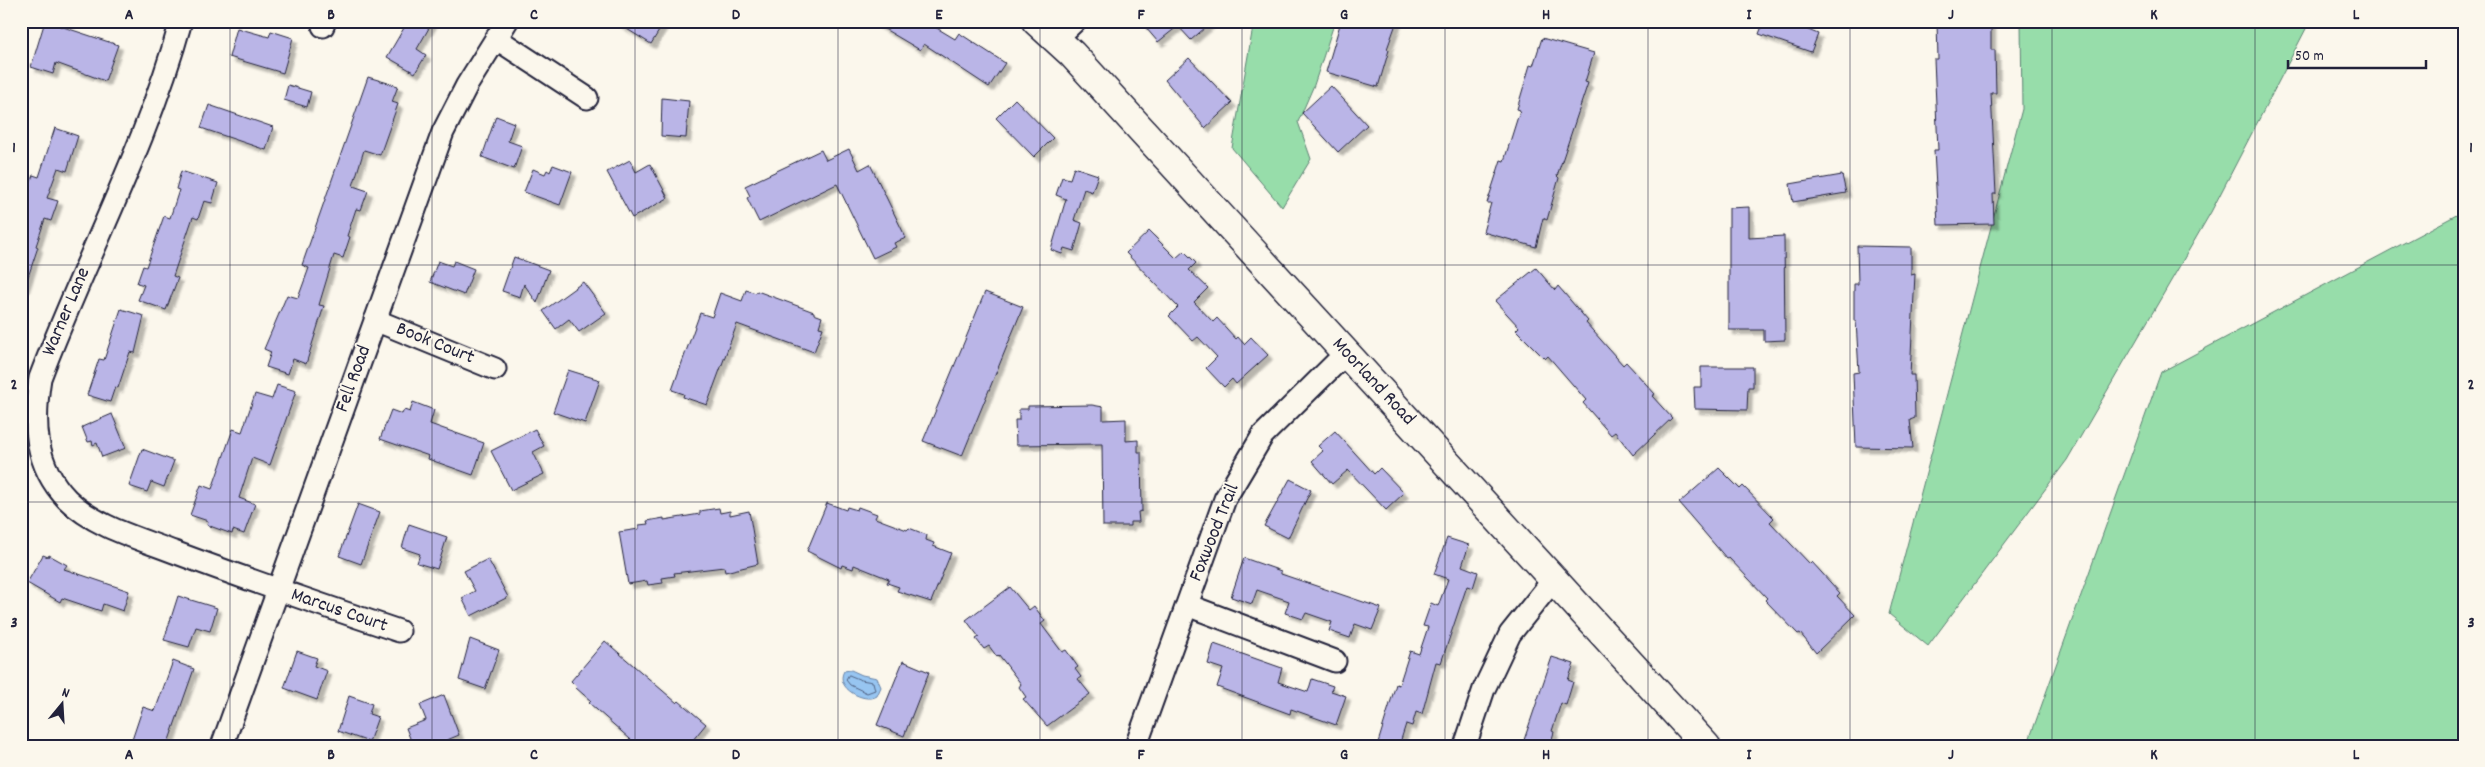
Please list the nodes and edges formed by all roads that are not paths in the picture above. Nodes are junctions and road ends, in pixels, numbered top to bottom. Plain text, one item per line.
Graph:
1 (181, 21) edge
2 (1036, 21) edge
3 (502, 30) edge
4 (1066, 30) edge
5 (588, 98) dead end
6 (375, 320) junction
7 (1346, 353) junction
8 (495, 369) dead end
9 (1554, 579) junction
10 (279, 590) junction
11 (1187, 605) junction
12 (399, 631) dead end
13 (1335, 661) dead end
14 (222, 746) edge
15 (1136, 746) edge
16 (1465, 746) edge
17 (1706, 746) edge

1 - 10 street, Warner Lane
2 - 4 street, Moorland Road
3 - 5 street
3 - 6 street, Fell Road
4 - 7 street, Moorland Road
6 - 8 street, Book Court
6 - 10 street, Fell Road
7 - 9 street, Moorland Road
7 - 11 street, Foxwood Trail
9 - 16 street
9 - 17 street, Moorland Road
10 - 12 street, Marcus Court
10 - 14 street, Fell Road
11 - 13 street
11 - 15 street, Foxwood Trail

